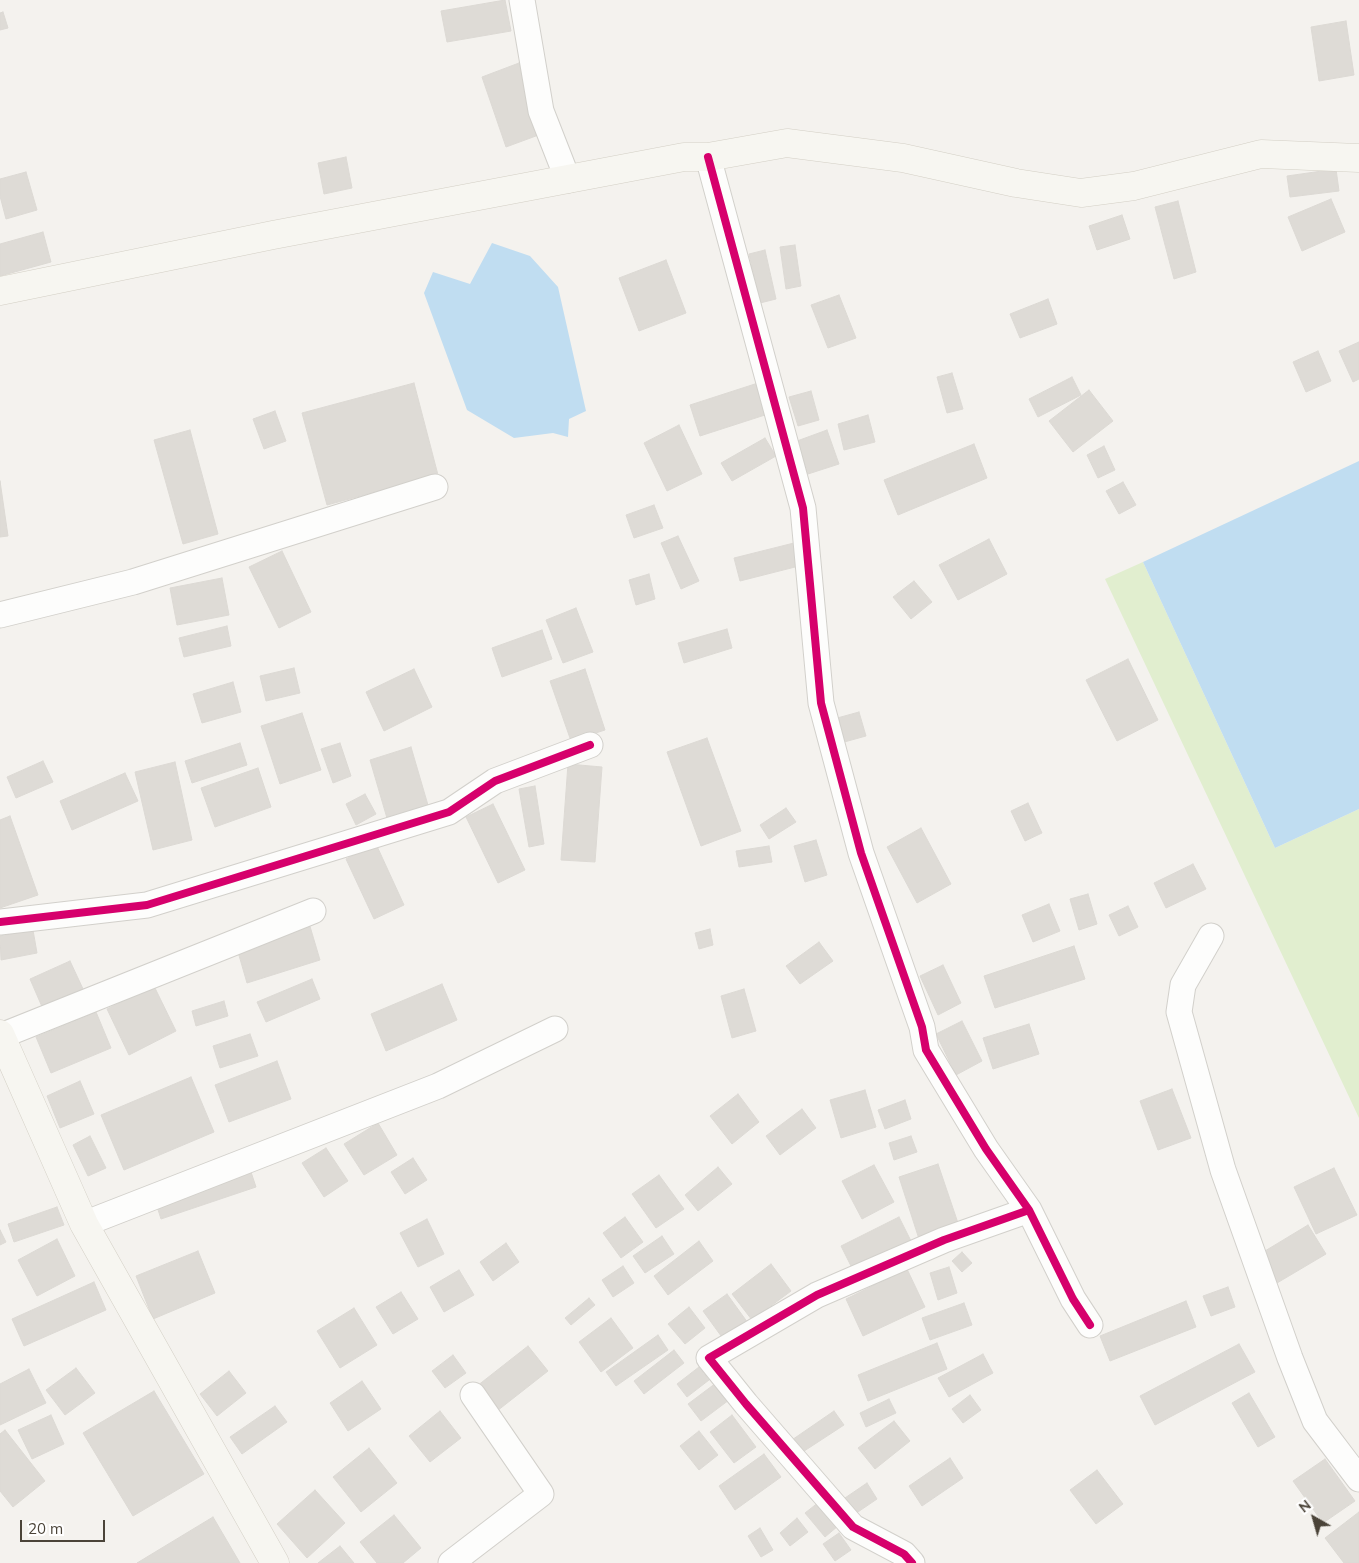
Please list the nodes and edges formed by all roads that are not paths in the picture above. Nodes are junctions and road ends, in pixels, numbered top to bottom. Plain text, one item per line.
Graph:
1 (522, 0) edge
2 (708, 157) junction
3 (1359, 158) edge
4 (568, 180) junction
5 (0, 291) edge
6 (435, 486) dead end
7 (0, 615) edge
8 (590, 745) dead end
9 (313, 911) dead end
10 (0, 922) edge
11 (1212, 936) dead end
12 (555, 1029) dead end
13 (1, 1035) edge
14 (1029, 1210) junction
15 (84, 1224) junction
16 (1090, 1326) dead end
17 (473, 1395) dead end
18 (1359, 1479) edge
19 (275, 1563) edge
20 (451, 1563) edge
21 (912, 1563) edge

1 - 4 street
2 - 3 main road
2 - 4 main road
2 - 14 street
4 - 5 main road
6 - 7 street
8 - 10 street
9 - 13 street
11 - 18 street
12 - 15 street
13 - 15 main road
14 - 16 street
14 - 21 street
15 - 19 main road
17 - 20 street

